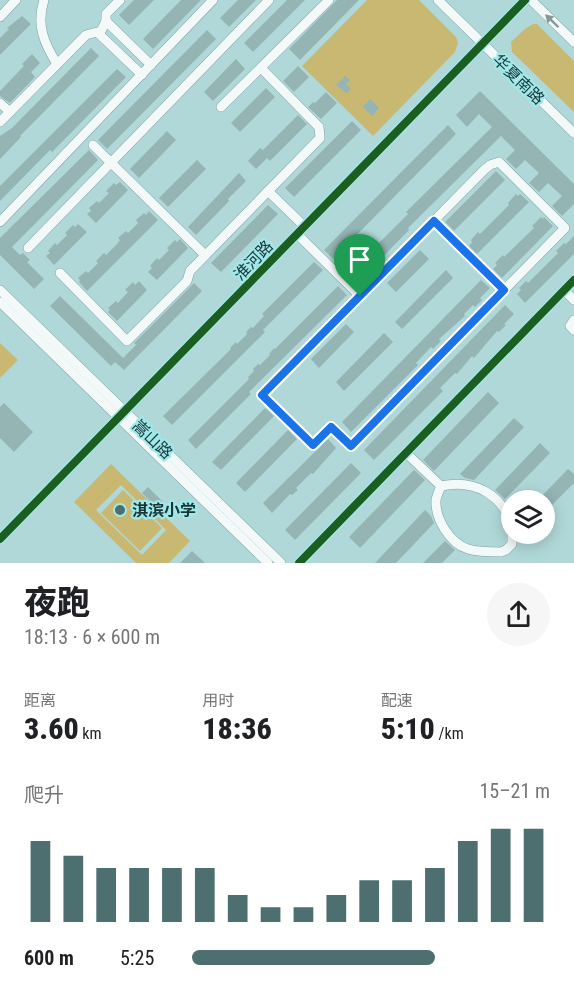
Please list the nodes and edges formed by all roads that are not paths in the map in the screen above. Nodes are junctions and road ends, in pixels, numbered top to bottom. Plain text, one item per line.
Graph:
1 (16, 0) edge
2 (44, 0) edge
3 (120, 0) edge
4 (213, 0) edge
5 (269, 0) edge
6 (328, 0) edge
7 (438, 0) edge
8 (525, 0) edge
9 (531, 0) edge
10 (0, 17) edge
11 (106, 21) junction
12 (98, 33) junction
13 (574, 42) edge
14 (483, 44) junction
15 (57, 64) junction
16 (151, 64) junction
17 (261, 68) junction
18 (142, 75) junction
19 (0, 103) edge
20 (222, 107) dead end
21 (10, 112) junction
22 (0, 122) edge
23 (574, 133) edge
24 (93, 145) dead end
25 (111, 163) junction
26 (268, 191) junction
27 (434, 221) junction
28 (0, 222) edge
29 (305, 227) junction
30 (297, 234) junction
31 (28, 248) dead end
32 (205, 255) junction
33 (60, 273) dead end
34 (574, 280) edge
35 (0, 290) edge
36 (504, 290) junction
37 (564, 290) junction
38 (360, 296) junction
39 (574, 300) edge
40 (0, 302) edge
41 (574, 320) edge
42 (574, 330) edge
43 (122, 414) junction
44 (406, 453) junction
45 (441, 486) junction
46 (501, 505) edge
47 (0, 539) edge
48 (512, 544) edge
49 (264, 561) edge
50 (280, 563) edge
51 (299, 563) edge

1 - 10 street
2 - 15 street
3 - 11 street
4 - 16 street
5 - 25 street
6 - 17 street
7 - 14 street, 华夏南路
8 - 14 street, 淮河路
13 -> 9 street
11 - 12 street
11 - 16 street
12 - 15 street
12 - 18 street
14 - 23 street, 华夏南路
14 - 29 street, 淮河路
15 - 21 street
16 - 18 street
17 - 20 street
17 - 26 street
18 - 28 street
19 - 21 street
21 - 22 street
24 - 25 street
25 - 31 street
25 - 32 street
26 - 29 street
26 - 32 street
27 - 36 street
27 - 36 street
27 - 38 street
29 - 30 street, 淮河路
30 - 38 street
30 - 43 street, 淮河路
32 - 33 street
34 - 37 street
35 - 43 street, 嵩山路
36 - 38 street
37 - 39 street
37 - 44 street
40 - 43 street, 嵩山路
41 - 42 street
43 - 47 street, 淮河路
43 - 49 street, 嵩山路
43 - 50 street, 嵩山路
44 - 45 street
44 - 51 street
45 - 46 street
45 - 48 street

